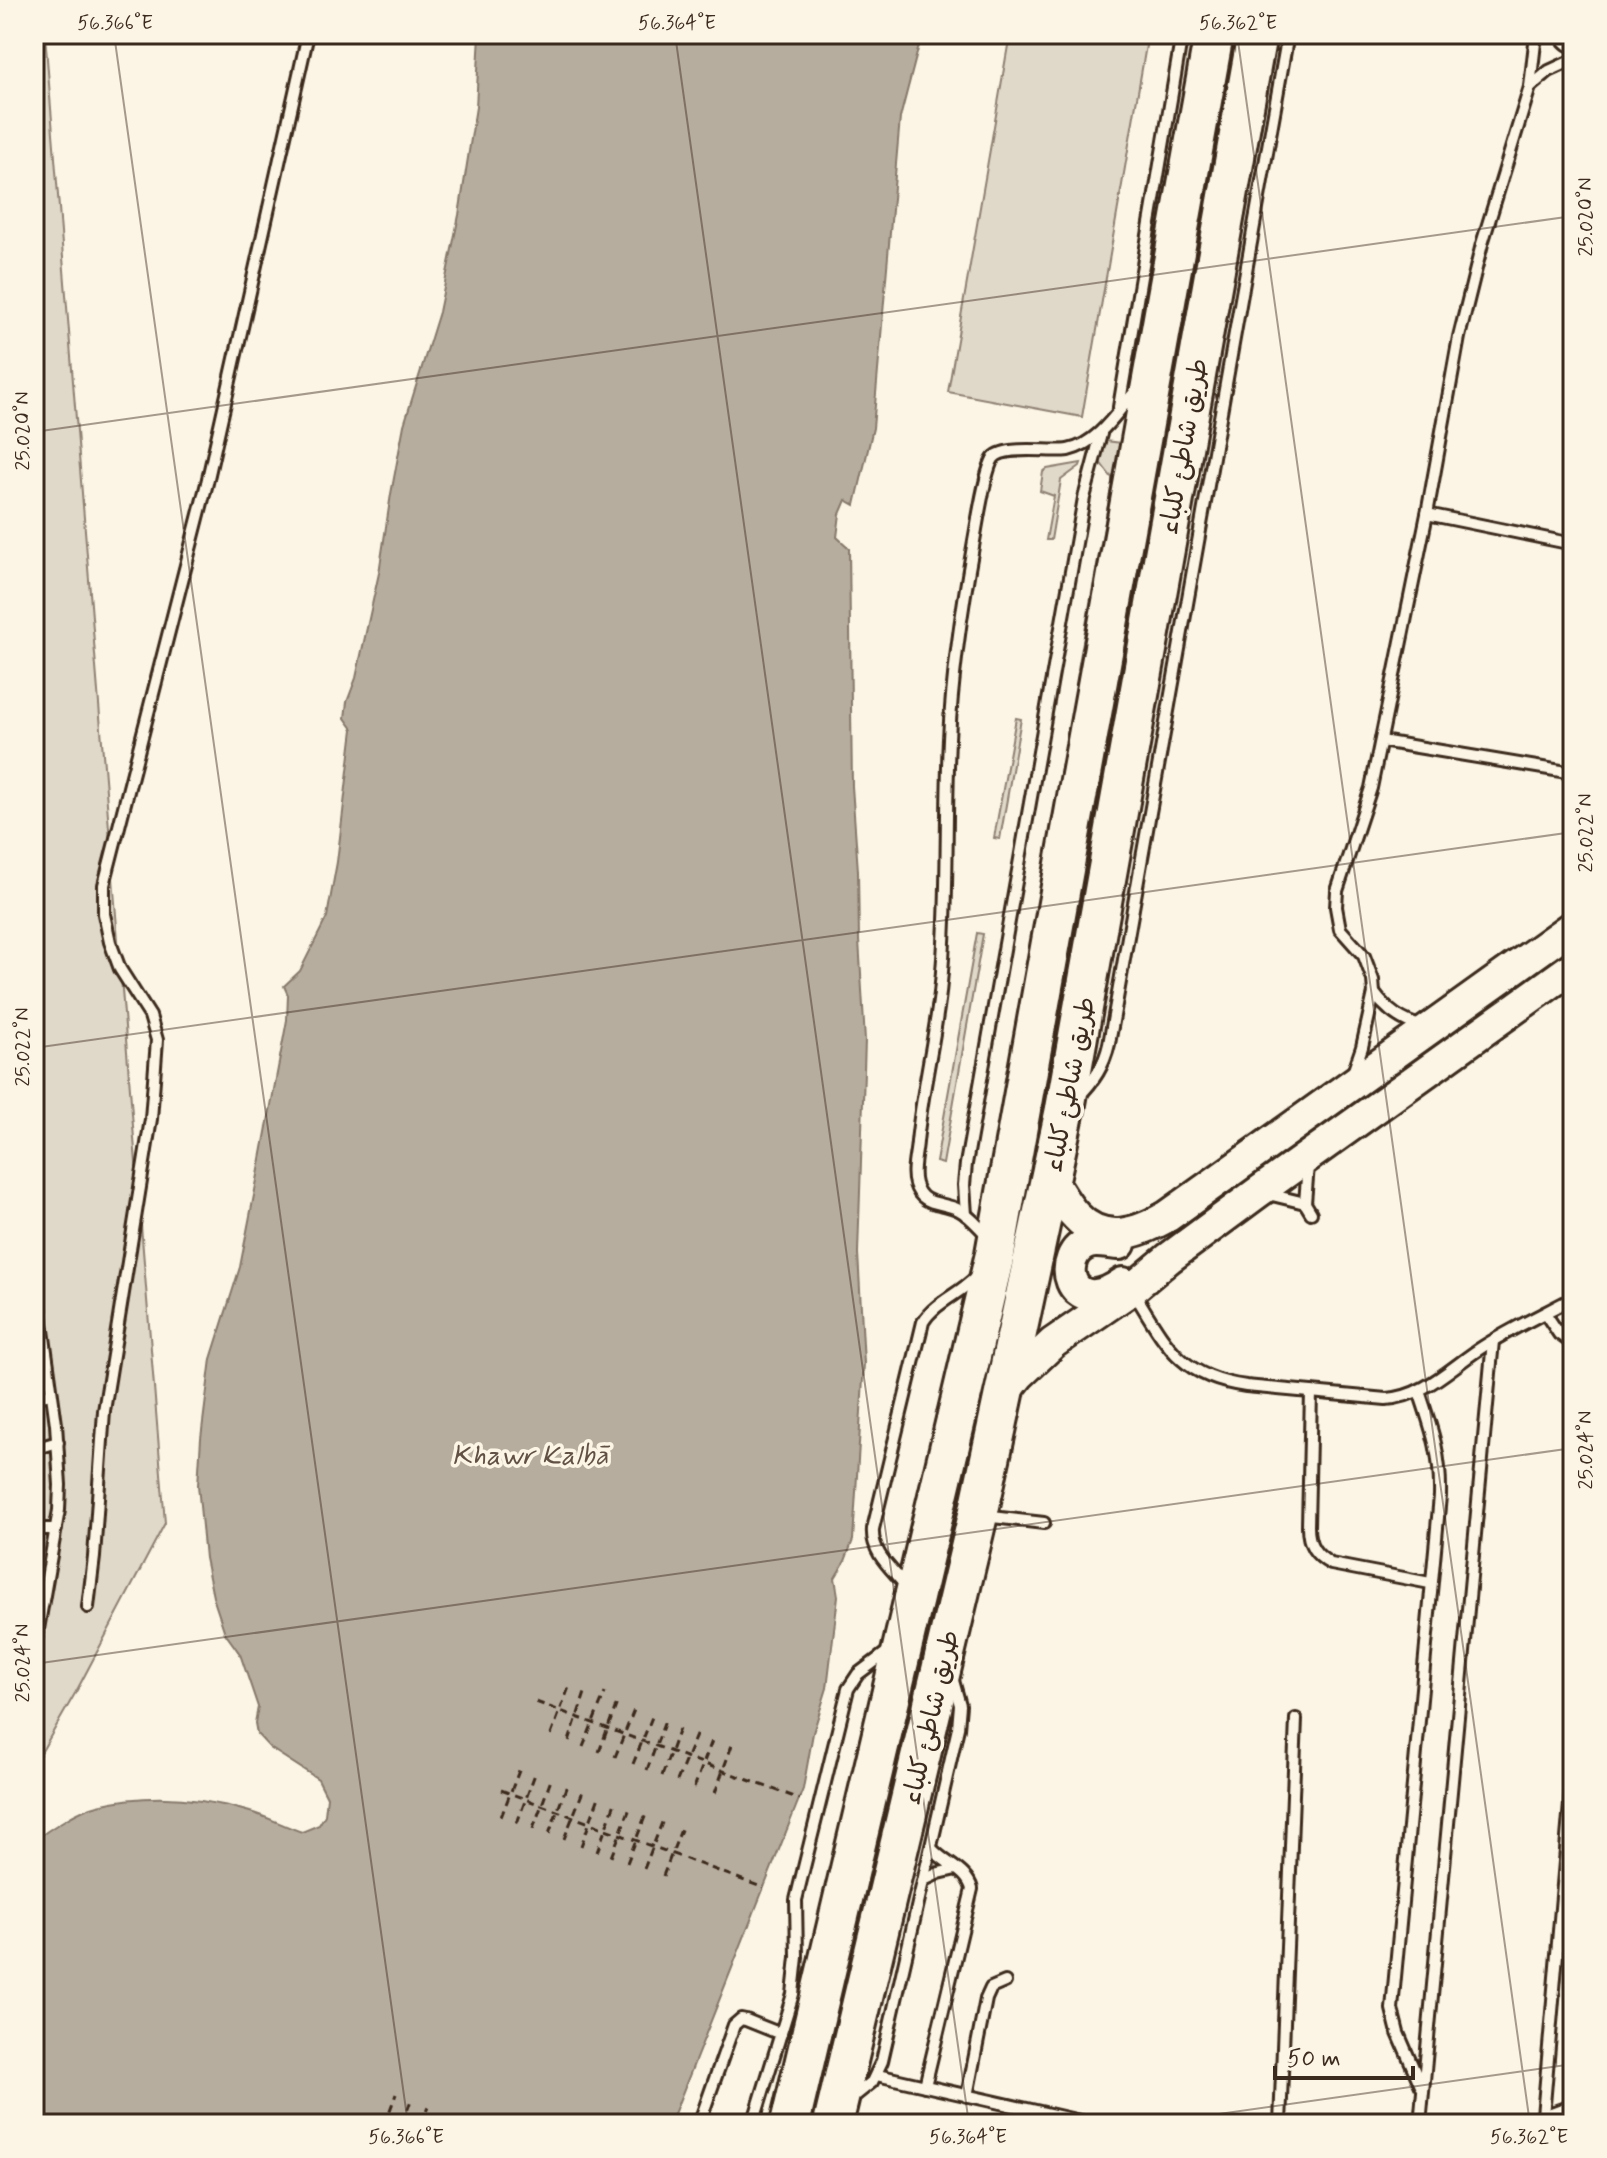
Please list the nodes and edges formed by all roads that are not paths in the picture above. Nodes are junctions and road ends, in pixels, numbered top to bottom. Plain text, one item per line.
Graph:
1 (308, 34) edge
2 (1257, 34) edge
3 (1288, 34) edge
4 (1536, 34) edge
5 (1202, 42) edge
6 (1573, 60) edge
7 (1530, 87) junction
8 (1229, 188) junction
9 (1154, 371) junction
10 (1119, 409) junction
11 (1101, 432) junction
12 (1427, 514) junction
13 (1573, 544) edge
14 (1381, 741) junction
15 (1573, 773) edge
16 (1572, 926) edge
17 (1568, 974) edge
18 (1374, 993) junction
19 (1431, 1028) junction
20 (1346, 1089) junction
21 (1065, 1109) junction
22 (1311, 1154) junction
23 (1051, 1180) junction
24 (1257, 1193) junction
25 (966, 1215) junction
26 (1168, 1216) junction
27 (996, 1249) junction
28 (1169, 1258) junction
29 (34, 1265) edge
30 (35, 1286) edge
31 (1132, 1289) junction
32 (1573, 1298) edge
33 (1545, 1313) junction
34 (1493, 1341) junction
35 (1573, 1344) edge
36 (1419, 1391) junction
37 (1311, 1392) junction
38 (1005, 1393) junction
39 (51, 1394) junction
40 (34, 1397) edge
41 (58, 1442) junction
42 (34, 1449) edge
43 (978, 1515) junction
44 (1044, 1523) dead end
45 (34, 1529) edge
46 (56, 1529) junction
47 (47, 1583) junction
48 (1430, 1583) junction
49 (34, 1585) edge
50 (915, 1596) junction
51 (88, 1607) dead end
52 (905, 1640) junction
53 (34, 1652) edge
54 (944, 1659) junction
55 (1296, 1719) dead end
56 (1573, 1769) edge
57 (908, 1810) junction
58 (931, 1848) junction
59 (956, 1869) junction
60 (924, 1880) junction
61 (1005, 1982) dead end
62 (781, 2034) junction
63 (877, 2075) junction
64 (925, 2086) junction
65 (1423, 2090) junction
66 (967, 2096) junction
67 (1573, 2105) edge
68 (834, 2116) edge
69 (1543, 2116) junction
70 (699, 2124) edge
71 (753, 2124) edge
72 (790, 2124) edge
73 (1093, 2124) edge
74 (1280, 2124) edge
75 (1420, 2124) edge
76 (1522, 2124) edge

1 - 51 lane
2 - 8 highway, طريق شاطئ كلباء
3 - 21 lane
4 - 7 lane
5 - 8 highway
5 - 9 highway, طريق شاطئ كلباء
5 - 10 lane
6 - 7 lane
7 - 12 lane
8 - 21 highway, طريق شاطئ كلباء
9 - 10 lane
9 - 27 highway, طريق شاطئ كلباء
10 - 11 lane
11 - 25 lane
11 - 25 lane
12 - 13 lane
12 - 14 lane
14 - 15 lane
14 - 18 lane
16 - 19 street
17 - 22 street
18 - 19 lane
18 - 20 lane
19 - 20 street
20 - 26 street
21 - 23 highway, طريق شاطئ كلباء
22 - 24 street
22 - 24 lane
23 - 26 street
23 - 38 highway, طريق شاطئ كلباء
24 - 28 street
25 - 27 lane
26 - 28 street
27 - 50 highway, طريق شاطئ كلباء
27 - 50 lane
28 - 31 street
29 - 30 lane
30 - 39 lane
31 - 37 lane
31 - 38 street
32 - 33 lane
33 - 34 lane
33 - 35 lane
34 - 36 lane
34 - 65 lane
36 - 37 lane
36 - 48 lane
37 - 48 lane
38 - 43 highway, طريق شاطئ كلباء
39 - 40 lane
39 - 41 lane
41 - 42 lane
41 - 46 lane
43 - 44 lane
43 - 54 highway, طريق شاطئ كلباء
45 - 46 lane
46 - 47 lane
47 - 49 lane
47 - 53 lane
48 - 65 lane
50 - 52 highway, طريق شاطئ كلباء
52 - 57 highway
52 - 62 lane
52 - 72 highway, طريق شاطئ كلباء
54 - 57 highway, طريق شاطئ كلباء
54 - 58 lane
55 - 74 lane
56 - 69 lane
57 - 68 highway, طريق شاطئ كلباء
58 - 59 lane
58 - 60 lane
59 - 60 lane
59 - 64 lane
60 - 63 lane
61 - 66 lane
62 - 70 lane
62 - 71 lane
63 - 64 lane
63 - 68 lane
64 - 66 lane
65 - 75 lane
66 - 73 lane
67 - 69 lane
69 - 76 lane

